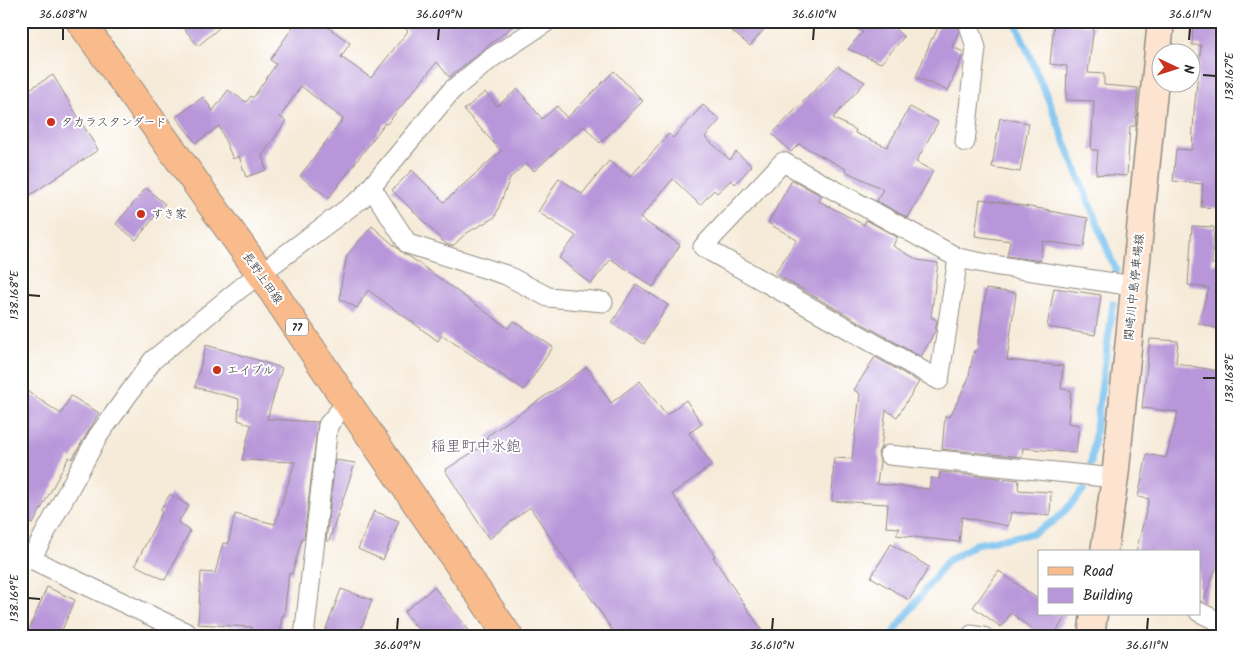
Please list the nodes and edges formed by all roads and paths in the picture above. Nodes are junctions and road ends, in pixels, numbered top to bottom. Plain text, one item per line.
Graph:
1 (80, 21) edge
2 (548, 21) edge
3 (968, 21) edge
4 (1161, 21) edge
5 (965, 142) dead end
6 (371, 187) junction
7 (958, 258) junction
8 (261, 274) junction
9 (1134, 286) junction
10 (603, 302) dead end
11 (347, 402) junction
12 (889, 455) dead end
13 (1115, 478) junction
14 (1104, 550) edge
15 (26, 560) edge
16 (1200, 612) edge
17 (1094, 616) edge
18 (1222, 623) edge
19 (190, 637) edge
20 (304, 637) edge
21 (509, 637) edge
22 (971, 637) edge
23 (984, 637) edge
24 (1091, 637) edge

1 - 8 main road, 長野上田線 / 77
2 - 6 street
3 - 5 street
4 - 9 main road, 関崎川中島停車場線
6 - 8 street
6 - 10 street
7 - 7 street
7 - 9 street
8 - 11 main road, 長野上田線 / 77
8 - 15 street
9 - 13 main road, 関崎川中島停車場線
11 - 20 street
11 - 21 main road, 長野上田線 / 77
12 - 13 street
13 - 14 main road, 関崎川中島停車場線
15 - 19 street
16 - 18 street
17 - 24 main road
22 - 23 street

